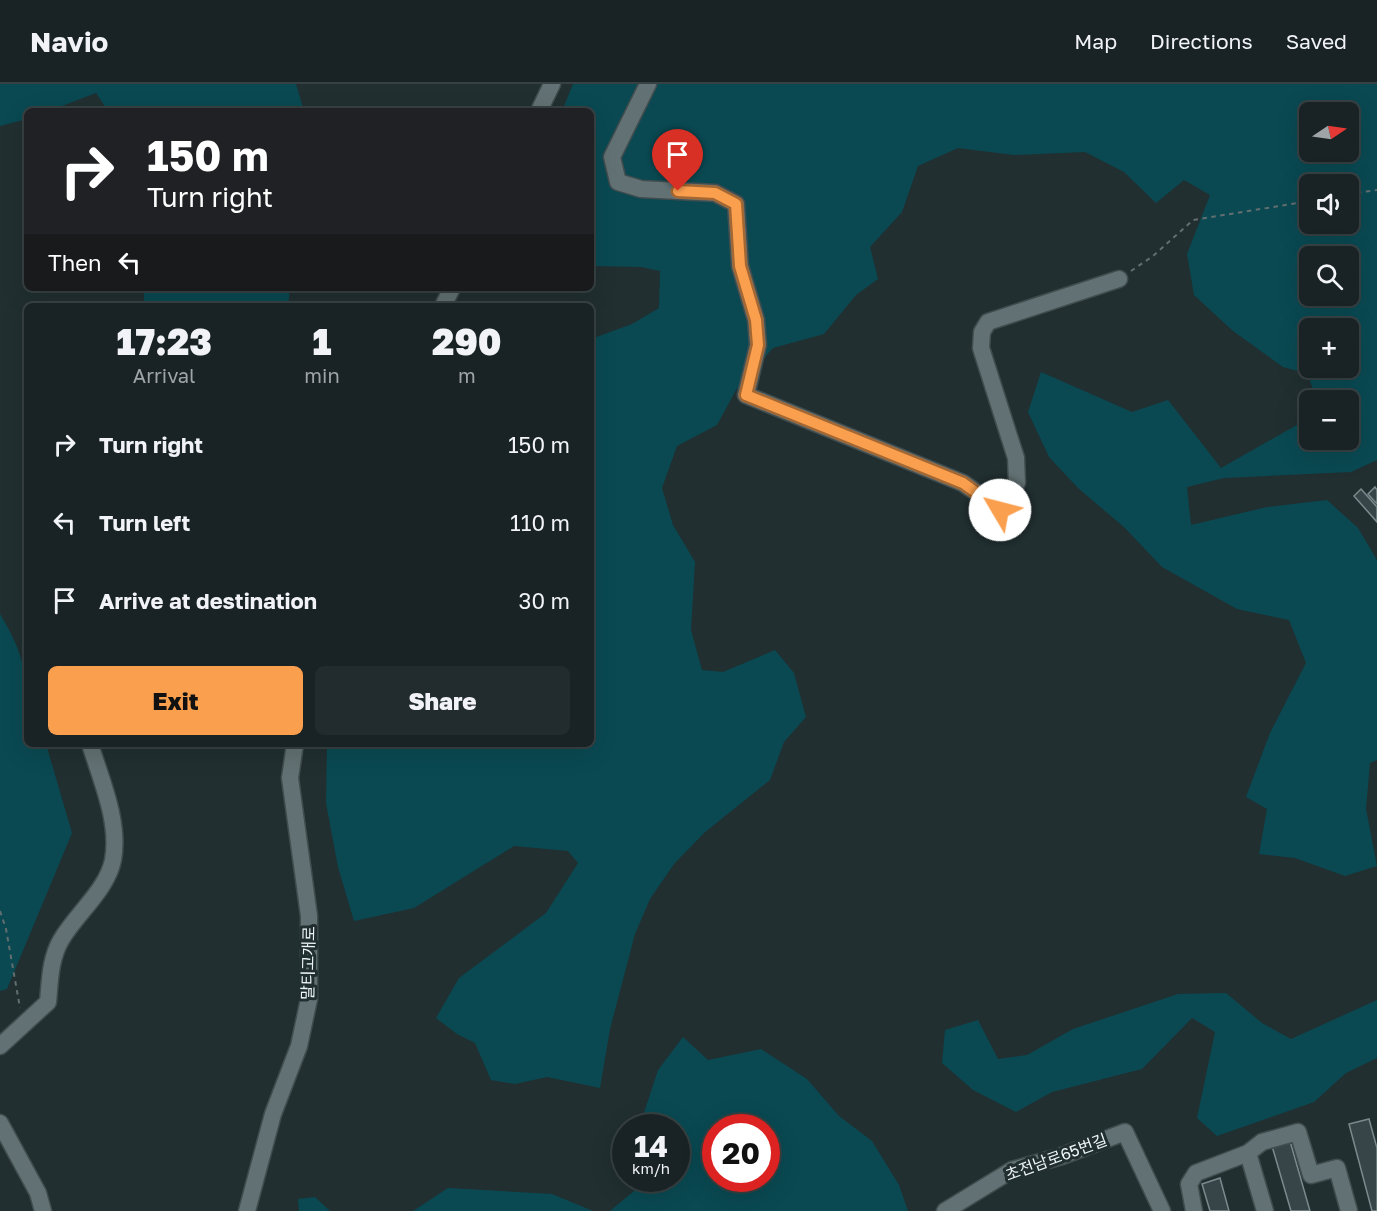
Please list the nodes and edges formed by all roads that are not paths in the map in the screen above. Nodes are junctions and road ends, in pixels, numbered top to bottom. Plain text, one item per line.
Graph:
1 (552, 84) edge
2 (648, 84) edge
3 (540, 108) edge
4 (1119, 279) road end
5 (91, 747) edge
6 (295, 747) edge
7 (0, 1046) edge
8 (0, 1123) edge
9 (1248, 1153) junction
10 (43, 1211) edge
11 (247, 1211) edge
12 (945, 1211) edge
13 (1162, 1211) edge
14 (1194, 1211) edge
15 (1265, 1211) edge
16 (1349, 1211) edge

1 - 3 street
2 - 4 street
5 - 7 street
6 - 11 street, 말티고개로
8 - 10 street
9 - 14 street
9 - 15 street
9 - 16 street
12 - 13 street, 초전남로65번길

